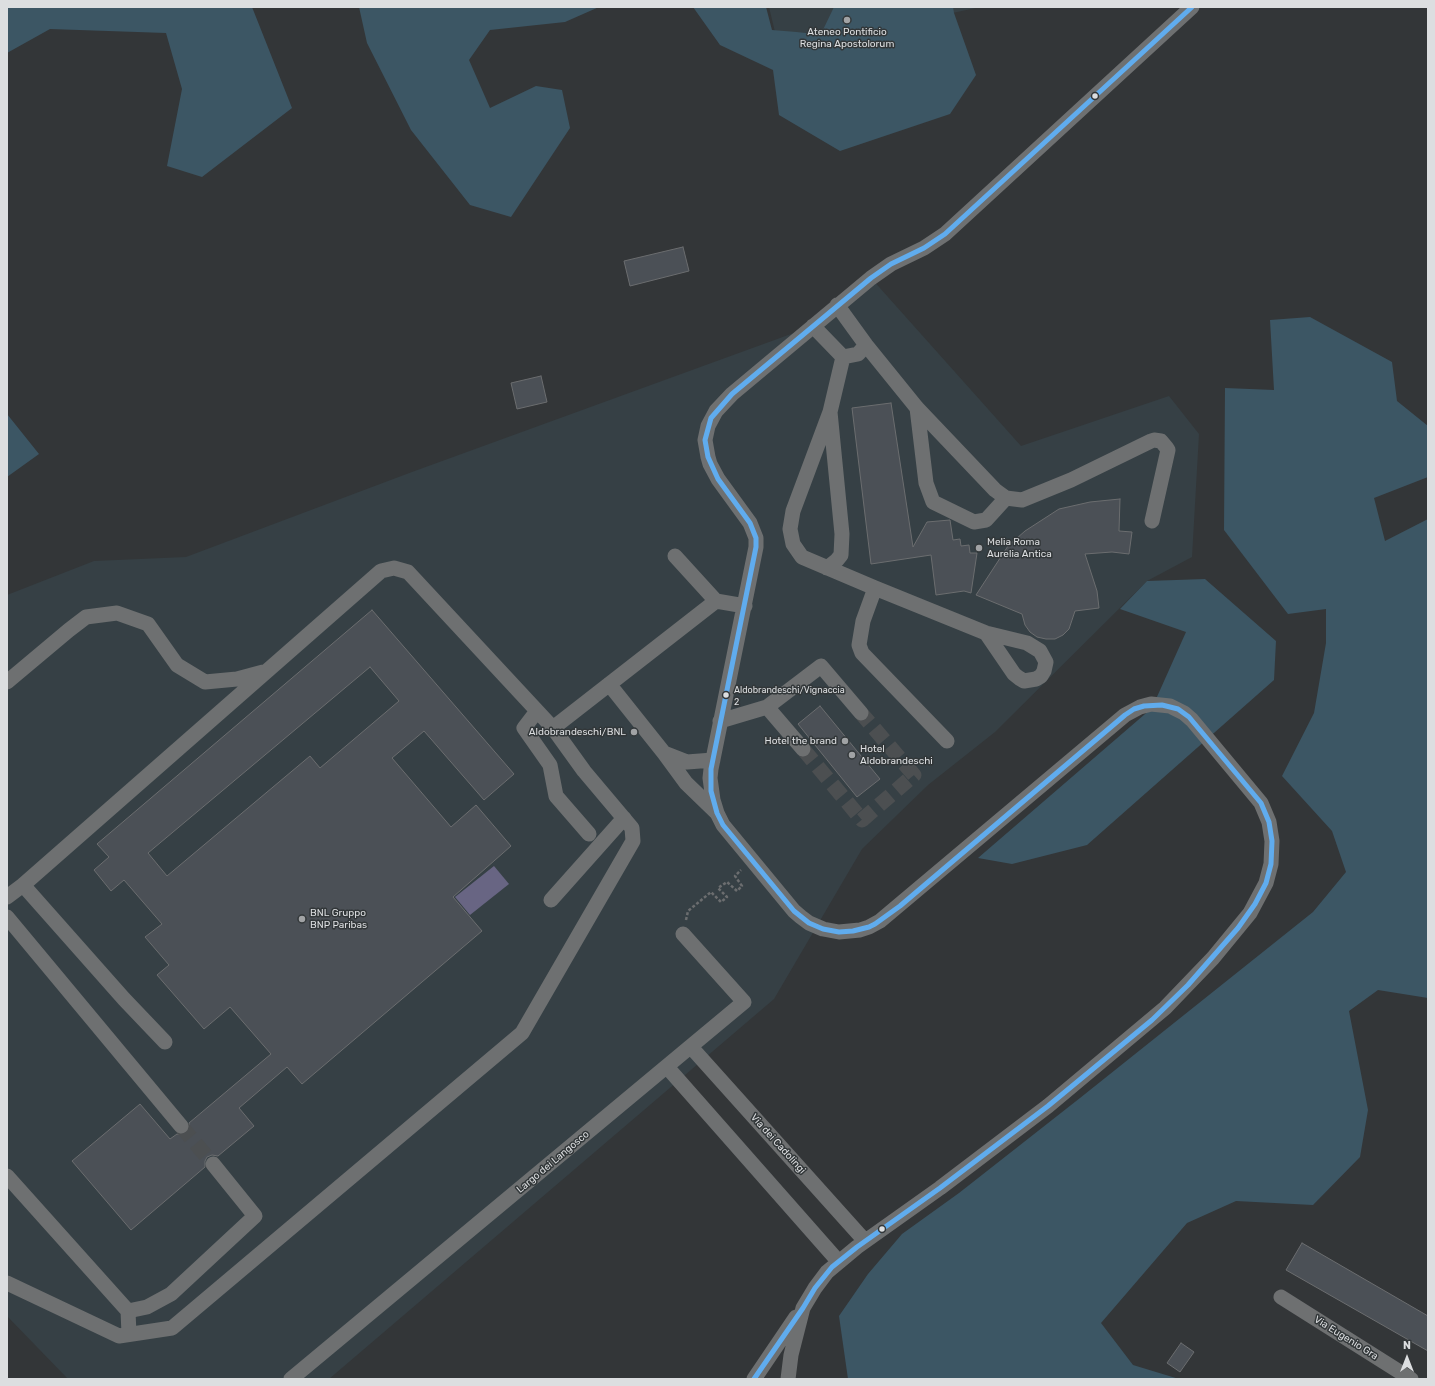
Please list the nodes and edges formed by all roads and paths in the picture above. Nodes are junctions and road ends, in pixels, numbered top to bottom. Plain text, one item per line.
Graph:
1 (1192, 7) edge
2 (837, 305) junction
3 (813, 326) junction
4 (866, 345) junction
5 (843, 357) junction
6 (917, 408) junction
7 (830, 412) junction
8 (1006, 498) junction
9 (1152, 521) dead end
10 (675, 556) dead end
11 (827, 568) junction
12 (875, 588) junction
13 (716, 602) junction
14 (745, 606) junction
15 (986, 633) dead end
16 (266, 671) junction
17 (7, 682) edge
18 (609, 684) junction
19 (767, 707) junction
20 (537, 711) junction
21 (861, 713) tunnel mouth
22 (720, 721) junction
23 (553, 728) junction
24 (947, 741) dead end
25 (803, 749) tunnel mouth
26 (664, 753) junction
27 (713, 760) junction
28 (716, 813) junction
29 (624, 818) junction
30 (589, 834) dead end
31 (752, 860) junction
32 (23, 885) junction
33 (7, 897) edge
34 (551, 900) dead end
35 (688, 911) dead end
36 (7, 917) edge
37 (683, 934) dead end
38 (165, 1042) dead end
39 (691, 1047) junction
40 (667, 1067) junction
41 (180, 1126) tunnel mouth
42 (212, 1164) tunnel mouth
43 (7, 1176) edge
44 (865, 1241) junction
45 (838, 1261) junction
46 (7, 1283) edge
47 (1281, 1297) dead end
48 (803, 1308) junction
49 (128, 1311) junction
50 (129, 1334) junction
51 (291, 1379) edge
52 (754, 1379) edge
53 (788, 1379) edge
54 (1411, 1379) edge

1 - 2 street
2 - 3 street
2 - 4 street
3 - 5 street
3 - 14 street
4 - 5 street
4 - 6 street
5 - 7 street
6 - 8 street
6 - 8 street
7 - 11 street
7 - 11 street
8 - 9 street
10 - 13 street
11 - 12 street
12 - 15 street
12 - 24 street
13 - 14 street
13 - 18 street
14 - 22 street
16 - 17 street
16 - 20 street
16 - 32 street
18 - 23 street
18 - 26 street
19 - 21 street
19 - 22 street
19 - 25 street
20 - 23 street
20 - 30 street
22 - 27 street
23 - 29 street
26 - 27 street
26 - 28 street
27 - 28 street
28 - 31 street
29 - 34 street
29 - 50 street
31 - 35 path
31 - 44 street
32 - 33 street
32 - 38 street
36 - 41 street
37 - 39 street, Largo dei Langosco
39 - 40 street, Largo dei Langosco
39 - 44 street, Via dei Cadolingi
40 - 45 street
40 - 51 street, Largo dei Langosco
42 - 49 street
43 - 49 street
44 - 45 street
45 - 48 street
46 - 50 street
47 - 54 street, Via Eugenio Gra
48 - 52 street
48 - 53 street
49 - 50 street

